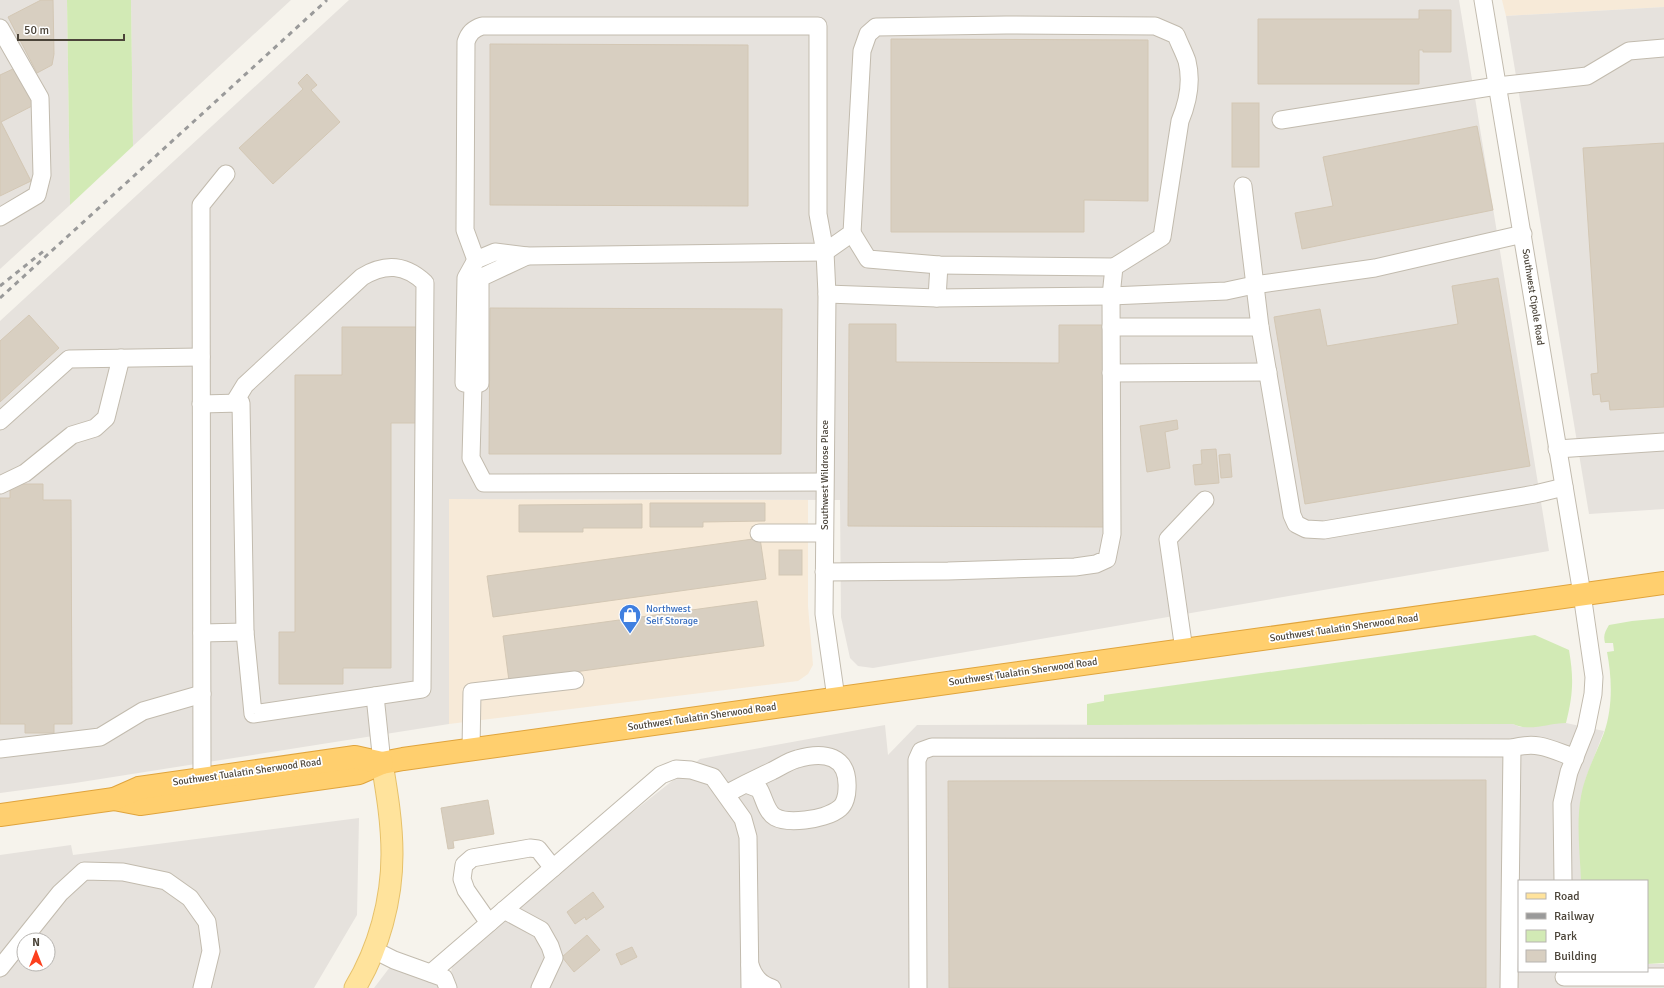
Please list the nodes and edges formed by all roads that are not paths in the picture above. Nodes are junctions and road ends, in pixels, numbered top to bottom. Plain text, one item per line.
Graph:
1 (1483, 0) edge
2 (0, 28) edge
3 (1664, 48) edge
4 (1497, 86) junction
5 (1281, 120) dead end
6 (226, 174) dead end
7 (1243, 186) dead end
8 (0, 217) edge
9 (852, 233) junction
10 (1523, 234) junction
11 (825, 252) junction
12 (527, 256) junction
13 (476, 260) junction
14 (938, 266) junction
15 (1114, 267) junction
16 (1254, 285) junction
17 (827, 294) junction
18 (1111, 296) junction
19 (937, 298) junction
20 (1111, 327) junction
21 (1260, 327) junction
22 (121, 358) junction
23 (201, 358) junction
24 (1268, 372) junction
25 (1111, 373) junction
26 (473, 385) junction
27 (234, 403) junction
28 (201, 404) junction
29 (0, 421) edge
30 (1664, 442) edge
31 (1558, 449) junction
32 (824, 482) junction
33 (0, 485) edge
34 (1564, 487) junction
35 (1205, 500) dead end
36 (759, 534) dead end
37 (824, 534) junction
38 (824, 572) junction
39 (1664, 582) edge
40 (1582, 594) junction
41 (246, 632) junction
42 (202, 633) junction
43 (1184, 650) junction
44 (576, 680) dead end
45 (202, 694) junction
46 (375, 696) junction
47 (836, 698) junction
48 (1512, 748) junction
49 (0, 749) edge
50 (471, 749) junction
51 (1575, 758) junction
52 (382, 763) junction
53 (202, 779) junction
54 (746, 784) junction
55 (726, 794) junction
56 (114, 799) junction
57 (0, 815) edge
58 (553, 868) junction
59 (1563, 880) edge
60 (504, 910) junction
61 (489, 923) junction
62 (374, 950) junction
63 (750, 963) junction
64 (0, 968) edge
65 (431, 973) junction
66 (1664, 977) edge
67 (1564, 979) edge
68 (202, 988) edge
69 (356, 988) edge
70 (448, 988) edge
71 (540, 988) edge
72 (750, 988) edge
73 (772, 988) edge
74 (918, 988) edge
75 (1509, 988) edge

1 - 4 street, Southwest Cipole Road
2 - 8 street
3 - 4 street
4 - 5 street
4 - 10 street, Southwest Cipole Road
6 - 23 street
7 - 16 street
9 - 11 street
9 - 14 street
9 - 15 street
10 - 16 street
10 - 31 street, Southwest Cipole Road
11 - 12 street
11 - 13 street, Southwest Wildrose Place
11 - 17 street, Southwest Wildrose Place
12 - 13 street
12 - 26 street
13 - 26 street
14 - 15 street
14 - 19 street
15 - 18 street
16 - 18 street
16 - 21 street
17 - 19 street
17 - 32 street, Southwest Wildrose Place
18 - 19 street
18 - 20 street
20 - 21 street
20 - 25 street
21 - 24 street
22 - 23 street
22 - 29 street
22 - 33 street
23 - 28 street
24 - 25 street
24 - 34 street
25 - 38 street
26 - 32 street
27 - 28 street
27 - 41 street
27 - 46 street
28 - 42 street
30 - 31 street
31 - 34 street, Southwest Cipole Road
32 - 37 street, Southwest Wildrose Place
34 - 40 street, Southwest Cipole Road
35 - 43 street
36 - 37 street
37 - 38 street, Southwest Wildrose Place
38 - 47 street, Southwest Wildrose Place
39 - 40 highway, Southwest Tualatin Sherwood Road
40 - 43 highway, Southwest Tualatin Sherwood Road
40 - 51 street, Southwest Cipole Road
41 - 42 street
41 - 46 street
42 - 45 street
43 - 47 highway, Southwest Tualatin Sherwood Road
44 - 50 street
45 - 49 street
45 - 53 street
46 - 52 street
47 - 50 highway, Southwest Tualatin Sherwood Road
48 - 51 street
48 - 74 street
48 - 75 street
50 - 52 highway, Southwest Tualatin Sherwood Road
51 - 59 street, Southwest Cipole Road
52 - 53 highway, Southwest Tualatin Sherwood Road
52 - 56 highway, Southwest Tualatin Sherwood Road
52 - 62 main road
53 - 56 highway, Southwest Tualatin Sherwood Road
54 - 54 street
54 - 55 street
55 - 58 street
55 - 63 street
56 - 57 highway, Southwest Tualatin Sherwood Road
58 - 60 street
58 - 61 street
60 - 61 street
60 - 71 street
61 - 65 street
62 - 65 street
62 - 69 main road
63 - 72 street
63 - 73 street
64 - 68 street
65 - 70 street
66 - 67 street

